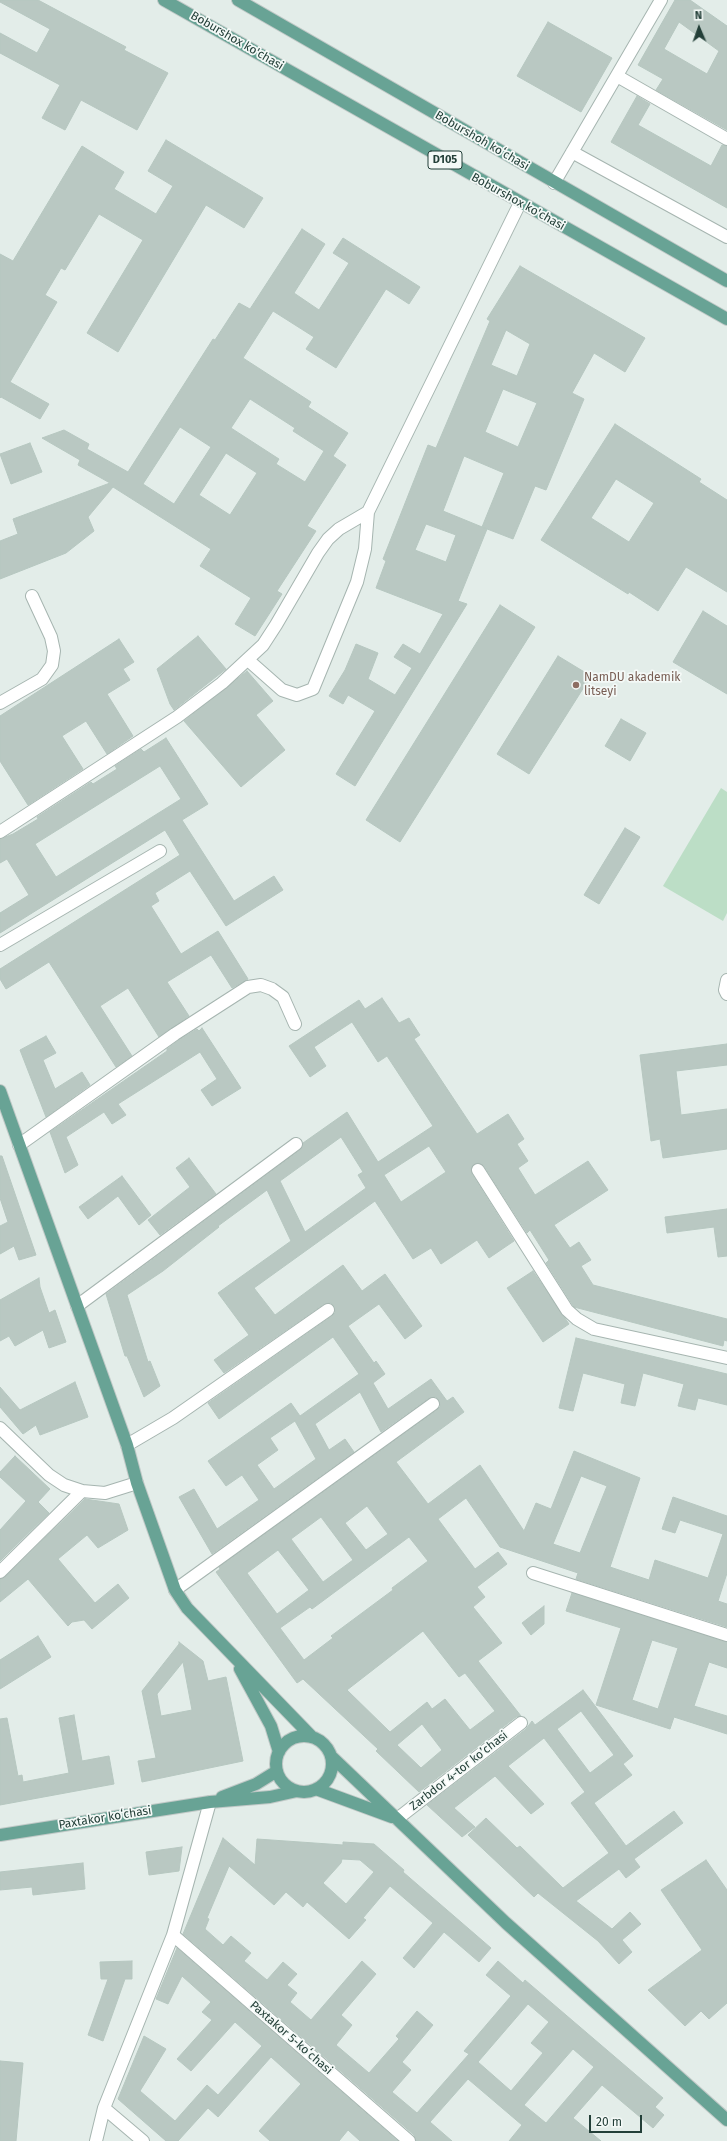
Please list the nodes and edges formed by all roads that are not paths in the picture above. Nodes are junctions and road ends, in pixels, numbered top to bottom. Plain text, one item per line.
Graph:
1 (164, 0) edge
2 (238, 0) edge
3 (661, 0) edge
4 (617, 76) junction
5 (727, 139) edge
6 (572, 152) junction
7 (554, 183) junction
8 (520, 203) junction
9 (727, 238) edge
10 (727, 281) edge
11 (727, 319) edge
12 (368, 512) junction
13 (32, 596) dead end
14 (248, 660) junction
15 (0, 703) edge
16 (0, 832) edge
17 (160, 851) dead end
18 (0, 945) edge
19 (727, 980) edge
20 (727, 994) edge
21 (294, 1024) dead end
22 (0, 1091) edge
23 (296, 1144) dead end
24 (19, 1145) junction
25 (478, 1170) dead end
26 (77, 1306) junction
27 (328, 1310) dead end
28 (727, 1358) edge
29 (433, 1404) dead end
30 (0, 1428) edge
31 (127, 1445) junction
32 (137, 1483) junction
33 (82, 1492) junction
34 (0, 1572) edge
35 (533, 1573) dead end
36 (175, 1590) junction
37 (727, 1635) edge
38 (230, 1653) junction
39 (521, 1723) dead end
40 (312, 1737) junction
41 (279, 1752) junction
42 (332, 1756) junction
43 (277, 1771) junction
44 (316, 1789) junction
45 (297, 1791) junction
46 (210, 1802) junction
47 (397, 1819) junction
48 (0, 1835) edge
49 (173, 1935) junction
50 (104, 2108) junction
51 (727, 2120) edge
52 (96, 2141) edge
53 (143, 2141) edge
54 (410, 2141) edge

1 - 8 main road, Boburshox ko'chasi / D105
2 - 7 main road, Boburshoh koʻchasi
3 - 4 street
4 - 5 street
4 - 6 street
6 - 7 street
6 - 9 street
7 - 10 main road, Boburshoh koʻchasi
8 - 11 main road, Boburshox ko'chasi / D105
8 - 12 street
12 - 14 street
12 - 14 street
13 - 15 street
14 - 16 street
17 - 18 street
19 - 20 street
21 - 24 street
22 - 24 main road
23 - 26 street
24 - 26 main road
25 - 28 street
26 - 31 main road
27 - 31 street
29 - 36 street
30 - 33 street
31 - 32 main road
32 - 33 street
32 - 36 main road
33 - 34 street
35 - 37 street
36 - 38 main road
38 - 40 main road
38 - 41 main road
39 - 47 street, Zarbdor 4-tor koʼchasi
40 - 41 main road
40 - 42 main road
41 - 43 main road
42 - 44 main road
42 - 47 main road
43 - 45 main road
43 - 46 main road
44 - 45 main road
44 - 47 main road
45 - 46 main road
46 - 48 main road, Paxtakor koʻchasi
46 - 49 street
47 - 51 main road
49 - 50 street
49 - 54 street, Paxtakor 5-koʻchasi
50 - 52 street
50 - 53 street

